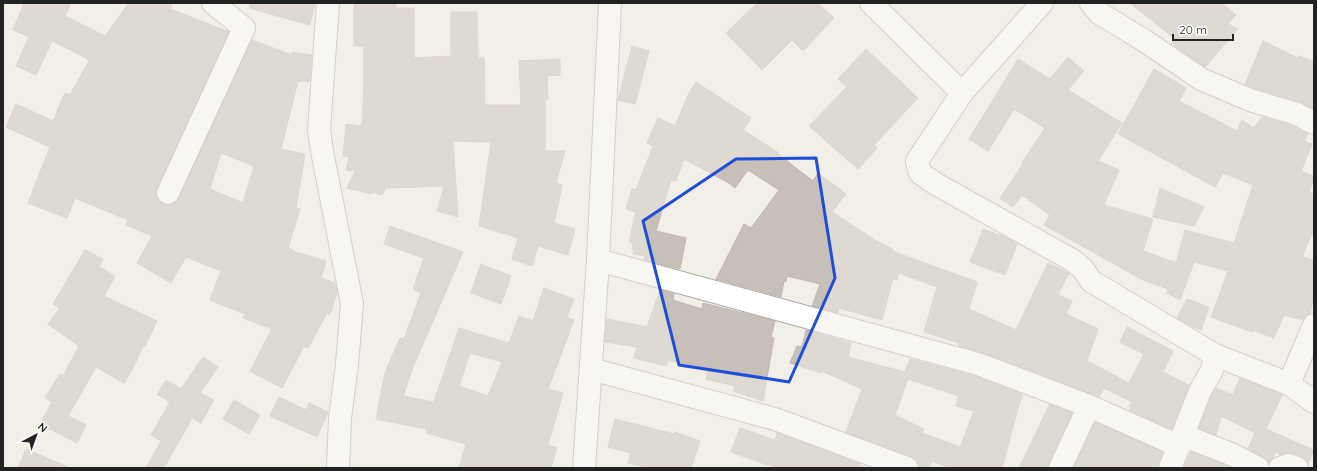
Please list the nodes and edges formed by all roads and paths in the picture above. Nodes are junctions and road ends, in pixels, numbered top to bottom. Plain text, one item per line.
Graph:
1 (213, 3) edge
2 (328, 3) edge
3 (610, 3) edge
4 (871, 3) edge
5 (1042, 3) edge
6 (1091, 3) edge
7 (962, 93) junction
8 (1314, 123) edge
9 (168, 193) dead end
10 (598, 260) junction
11 (1314, 325) edge
12 (1215, 354) junction
13 (591, 369) junction
14 (1289, 384) junction
15 (1314, 402) edge
16 (1089, 406) junction
17 (1179, 446) junction
18 (882, 464) edge
19 (338, 468) edge
20 (584, 468) edge
21 (907, 468) edge
22 (1060, 468) edge
23 (1170, 468) edge
24 (1258, 468) edge
25 (1280, 468) edge
26 (1297, 468) edge

1 - 9 street
2 - 19 street
3 - 10 street
4 - 7 street
5 - 7 street
6 - 8 street
7 - 12 street
10 - 13 street
10 - 16 street
11 - 14 street
12 - 14 street
12 - 17 street
13 - 18 street
13 - 20 street
14 - 15 street
16 - 17 street
16 - 22 street
17 - 23 street
17 - 24 street
18 - 21 street
25 - 26 street

